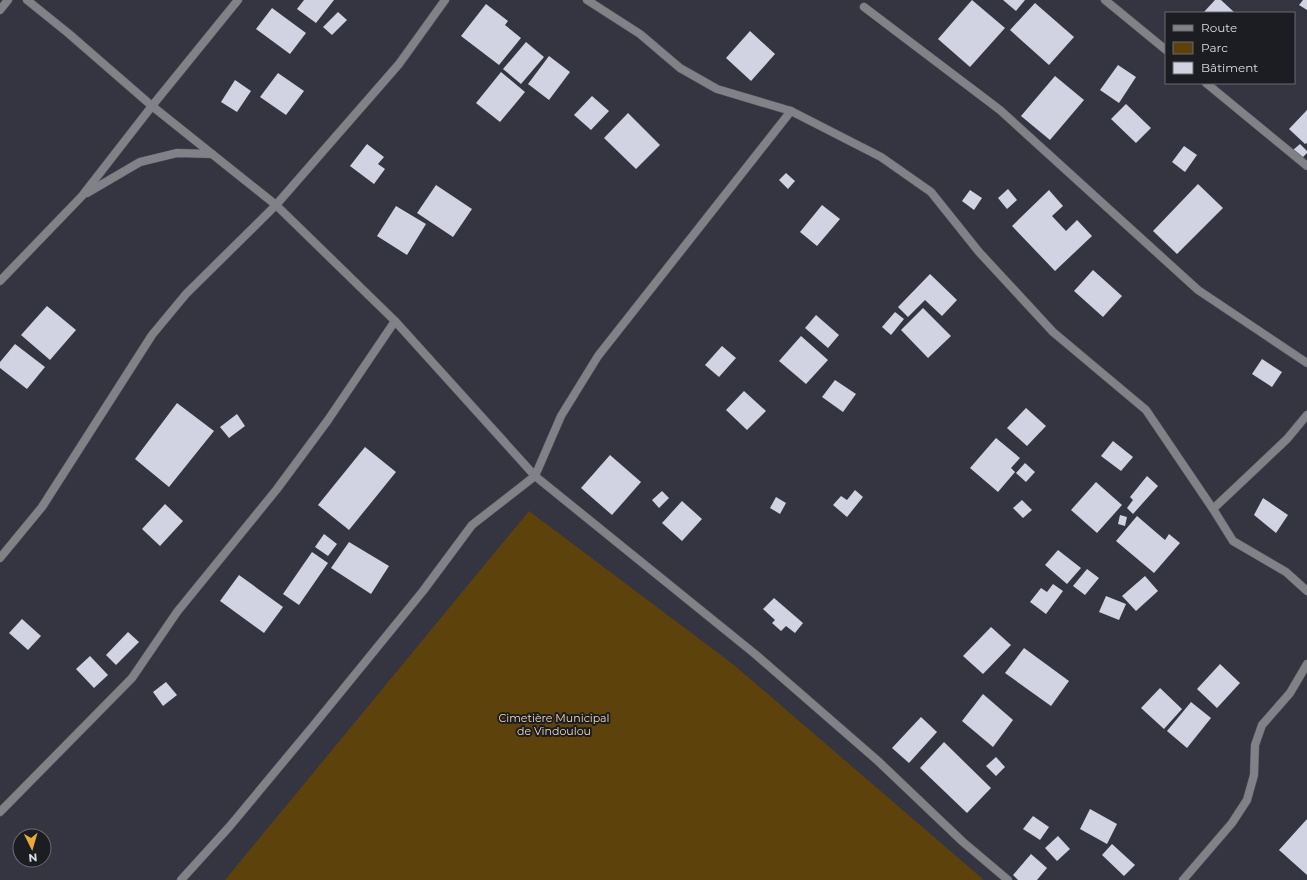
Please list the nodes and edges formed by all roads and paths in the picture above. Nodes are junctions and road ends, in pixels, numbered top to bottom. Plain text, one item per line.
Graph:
1 (8, 0) edge
2 (27, 0) edge
3 (238, 0) edge
4 (445, 0) edge
5 (587, 0) edge
6 (1105, 0) edge
7 (864, 7) dead end
8 (0, 10) edge
9 (1165, 49) edge
10 (1207, 84) edge
11 (152, 106) junction
12 (791, 111) junction
13 (212, 154) junction
14 (1307, 166) edge
15 (82, 196) junction
16 (276, 205) junction
17 (0, 281) edge
18 (395, 321) junction
19 (1307, 363) edge
20 (1307, 415) edge
21 (535, 476) junction
22 (1213, 509) junction
23 (0, 558) edge
24 (1307, 590) edge
25 (1307, 664) edge
26 (0, 812) edge
27 (181, 880) edge
28 (1008, 880) edge
29 (1183, 880) edge

1 - 8 street
2 - 11 street
3 - 11 street
4 - 16 street
5 - 12 street
6 - 9 street
7 - 19 street
10 - 14 street
11 - 13 street
11 - 15 street
12 - 21 street
12 - 22 street
13 - 15 street
13 - 16 street
15 - 17 street
16 - 18 street
16 - 23 street
18 - 21 street
18 - 26 street
20 - 22 street
21 - 27 street
21 - 28 street
22 - 24 street
25 - 29 street

